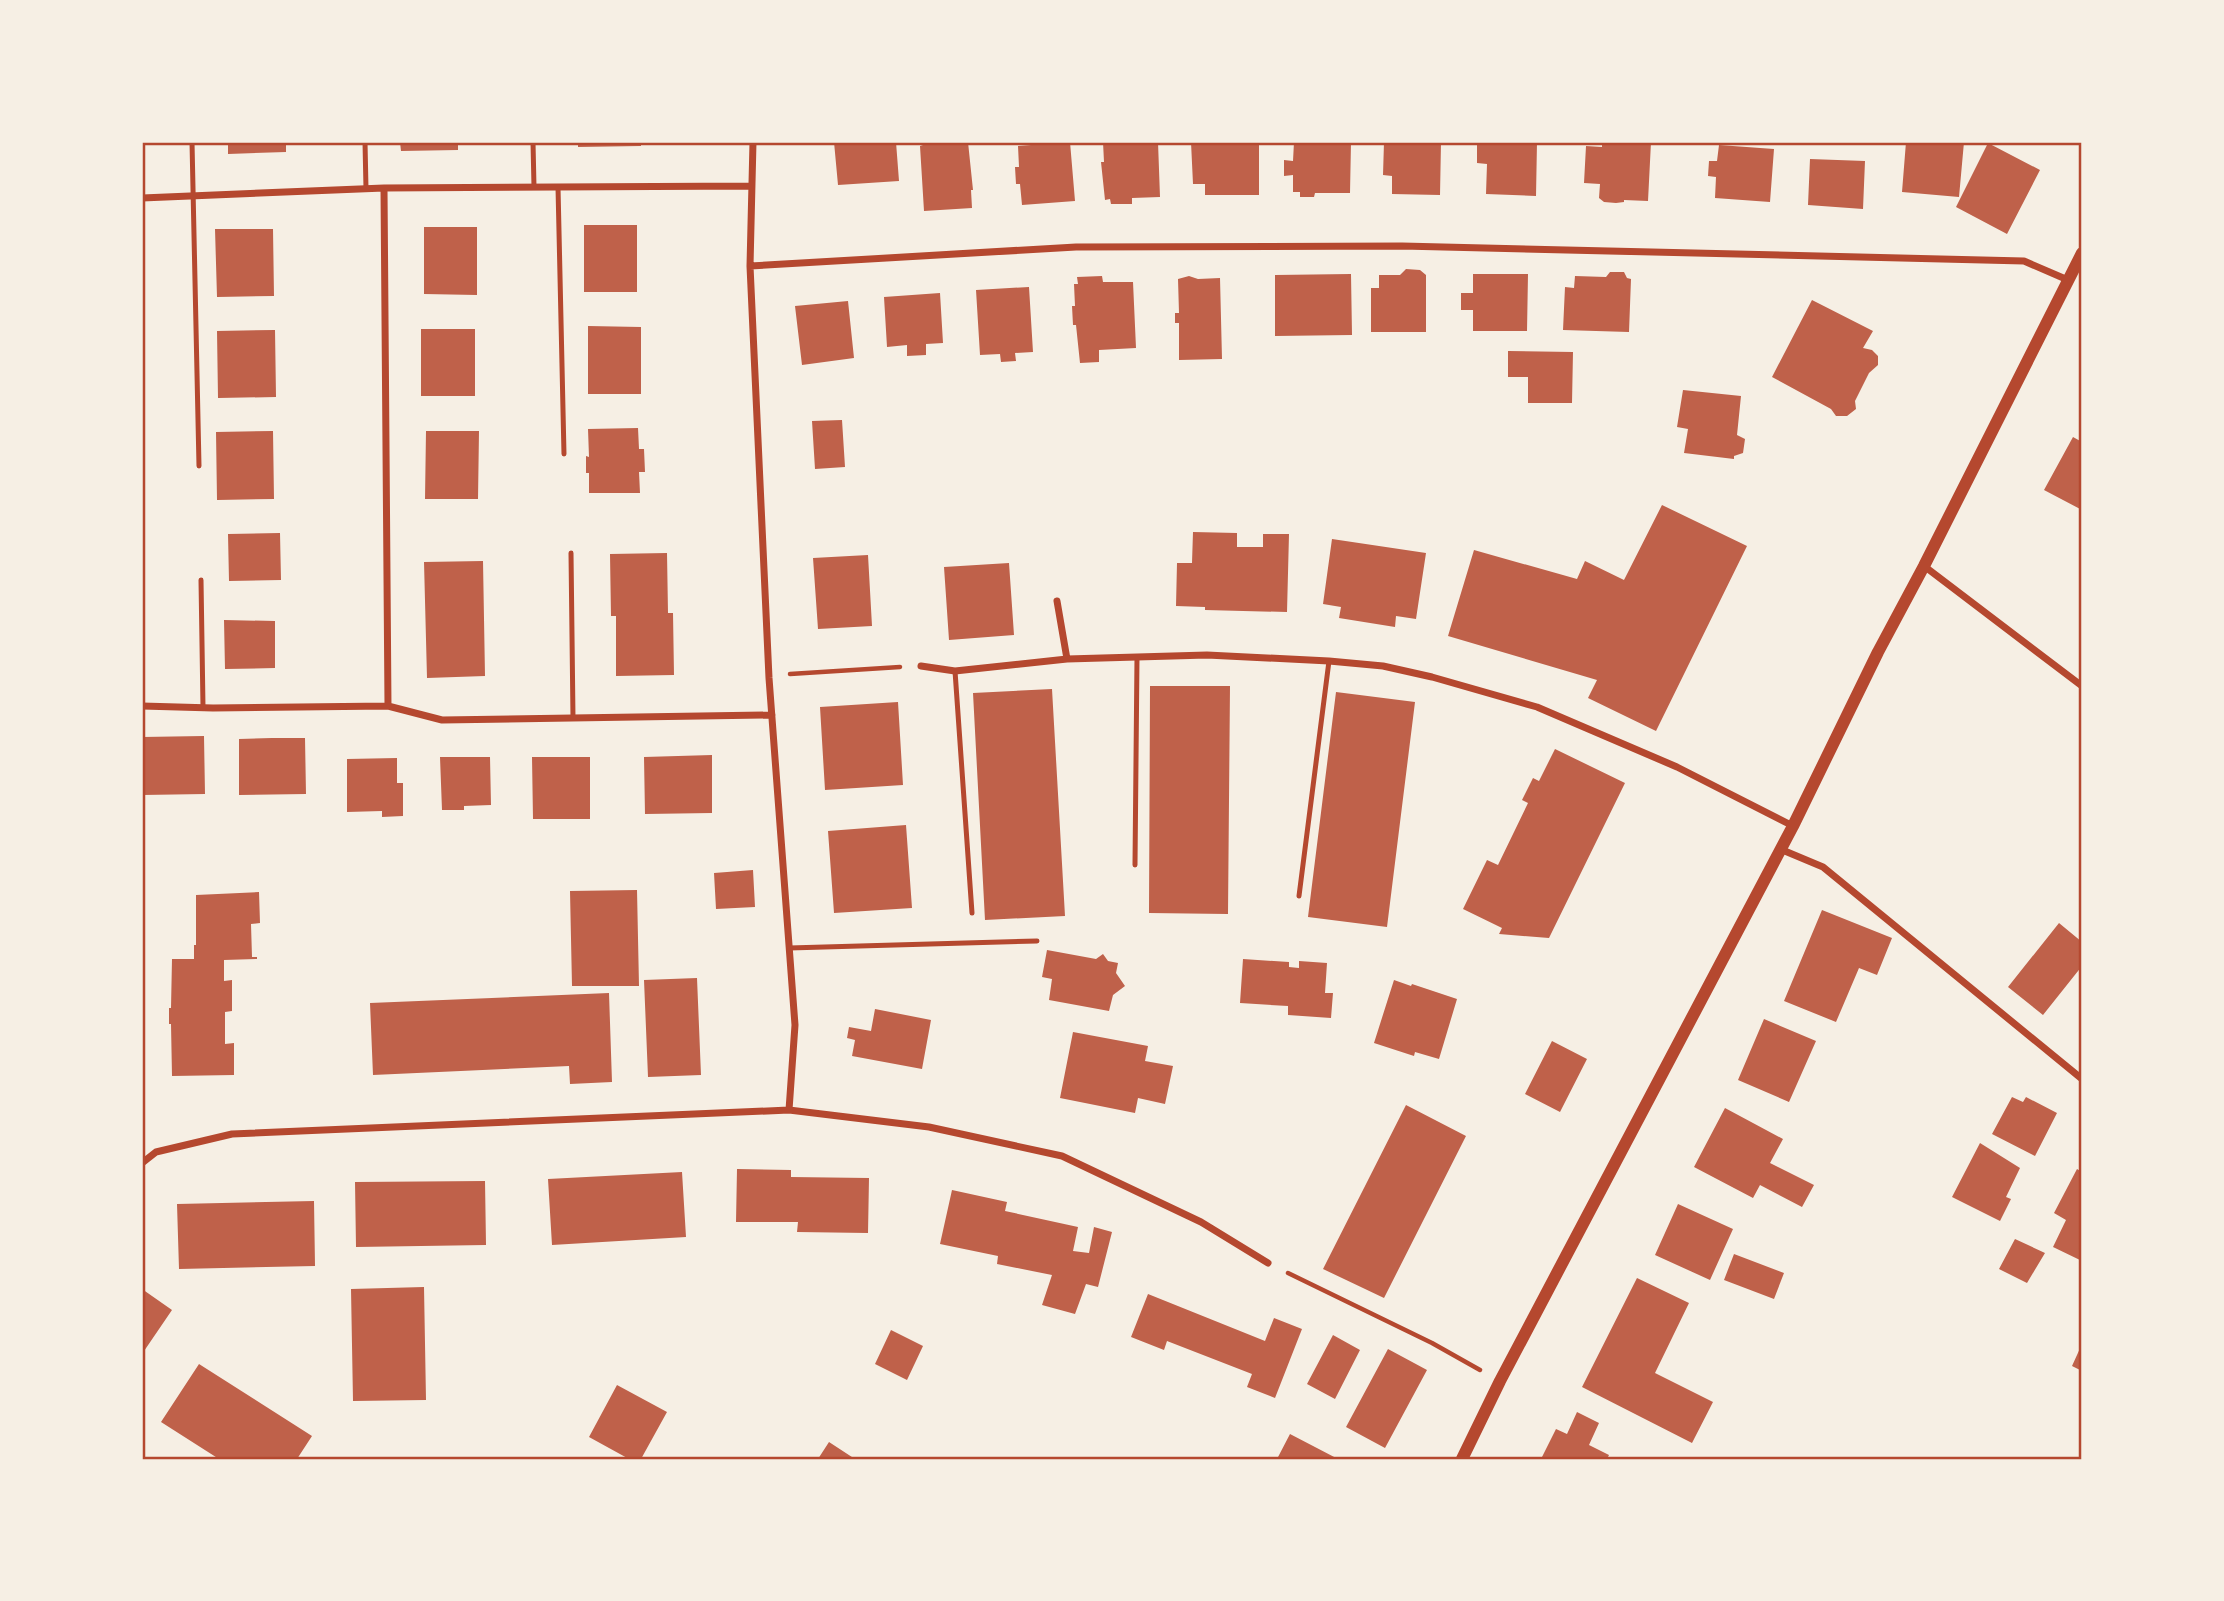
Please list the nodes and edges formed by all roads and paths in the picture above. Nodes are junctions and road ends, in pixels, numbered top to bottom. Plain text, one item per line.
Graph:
1 (192, 142) edge
2 (365, 142) edge
3 (533, 142) edge
4 (752, 142) edge
5 (752, 186) junction
6 (534, 187) junction
7 (558, 187) junction
8 (384, 188) junction
9 (366, 189) junction
10 (193, 195) junction
11 (142, 198) edge
12 (2082, 253) edge
13 (750, 267) junction
14 (2068, 280) junction
15 (564, 454) dead end
16 (199, 466) dead end
17 (571, 553) dead end
18 (1924, 566) junction
19 (201, 580) dead end
20 (1056, 601) dead end
21 (1137, 657) junction
22 (1067, 659) junction
23 (1329, 660) junction
24 (921, 666) joint
25 (955, 671) junction
26 (769, 678) junction
27 (2082, 686) edge
28 (142, 706) edge
29 (388, 706) junction
30 (203, 707) junction
31 (772, 715) junction
32 (573, 718) junction
33 (1793, 826) junction
34 (1780, 849) junction
35 (1135, 865) dead end
36 (1298, 896) dead end
37 (972, 913) dead end
38 (1037, 941) dead end
39 (789, 948) junction
40 (2082, 1079) edge
41 (789, 1110) junction
42 (142, 1163) edge
43 (1268, 1263) joint
44 (1500, 1381) junction
45 (1462, 1459) edge

1 - 10 lane
2 - 9 lane
3 - 6 lane
4 - 5 street
5 - 7 street
5 - 13 street
6 - 7 street
6 - 8 street
7 - 15 lane
8 - 9 street
8 - 29 street
9 - 10 street
10 - 11 street
10 - 16 lane
12 - 14 street
13 - 14 street
13 - 26 street
14 - 18 street
17 - 32 lane
18 - 27 street
18 - 33 street
19 - 30 lane
20 - 22 street
21 - 22 street
21 - 23 street
21 - 35 lane
22 - 25 street
23 - 33 street
23 - 36 lane
24 - 25 street
24 - 26 path
25 - 37 lane
26 - 31 street
28 - 30 street
29 - 30 street
29 - 32 street
31 - 32 street
31 - 39 street
33 - 34 street
34 - 40 street
34 - 44 street
38 - 39 lane
39 - 41 street
41 - 42 street
41 - 43 street
43 - 44 path
44 - 45 street

